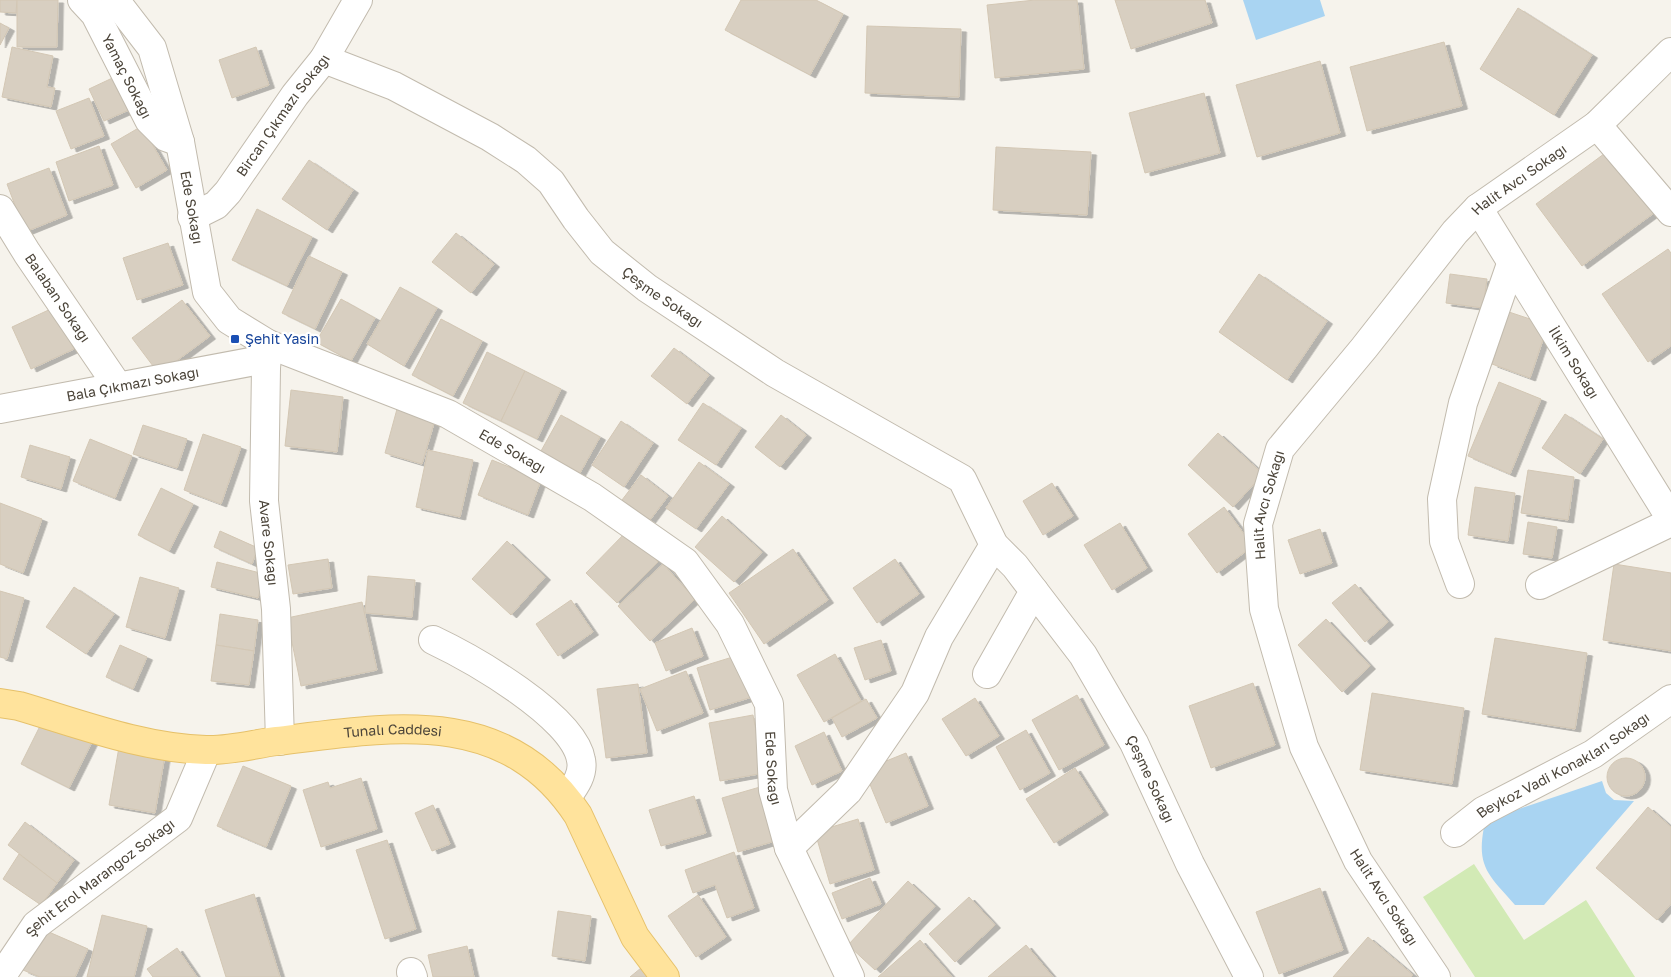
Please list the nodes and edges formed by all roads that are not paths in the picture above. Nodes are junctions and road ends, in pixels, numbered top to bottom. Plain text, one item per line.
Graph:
1 (82, 0) edge
2 (115, 0) edge
3 (358, 0) edge
4 (1671, 52) edge
5 (324, 59) junction
6 (1597, 124) junction
7 (180, 142) junction
8 (1478, 208) junction
9 (0, 209) edge
10 (1671, 212) edge
11 (192, 217) junction
12 (1511, 264) junction
13 (267, 351) junction
14 (117, 385) junction
15 (0, 409) edge
16 (1671, 521) edge
17 (994, 545) junction
18 (1460, 584) dead end
19 (1540, 585) dead end
20 (1034, 591) junction
21 (433, 640) dead end
22 (987, 674) dead end
23 (1671, 699) edge
24 (0, 703) edge
25 (280, 741) junction
26 (207, 750) junction
27 (567, 797) junction
28 (1455, 833) dead end
29 (789, 848) junction
30 (1, 977) edge
31 (665, 977) edge
32 (850, 977) edge
33 (1249, 977) edge
34 (1436, 977) edge

1 - 7 street, Yamaç Sokağı
2 - 7 street, Ede Sokağı
3 - 5 street, Bircan Çıkmazı Sokağı
4 - 6 street, Halit Avcı Sokağı
5 - 11 street, Bircan Çıkmazı Sokağı
5 - 17 street, Çeşme Sokağı
6 - 8 street, Halit Avcı Sokağı
6 - 10 street
7 - 11 street, Ede Sokağı
8 - 12 street, İlkim Sokağı
8 - 34 street, Halit Avcı Sokağı
9 - 14 street, Balaban Sokağı
11 - 13 street, Ede Sokağı
12 - 16 street, İlkim Sokağı
12 - 18 street
13 - 14 street, Bala Çıkmazı Sokağı
13 - 25 street, Avare Sokağı
13 - 29 street, Ede Sokağı
14 - 15 street, Bala Çıkmazı Sokağı
16 - 19 street, İlkim Sokağı
17 - 20 street, Çeşme Sokağı
17 - 29 street
20 - 22 street
20 - 33 street, Çeşme Sokağı
21 - 27 street
23 - 28 street, Beykoz Vadi Konakları Sokağı
24 - 26 main road, Tunalı Caddesi
25 - 26 main road, Tunalı Caddesi
25 - 27 main road, Tunalı Caddesi
26 - 30 street, Şehit Erol Marangoz Sokağı
27 - 31 main road, Tunalı Caddesi
29 - 32 street, Ede Sokağı

